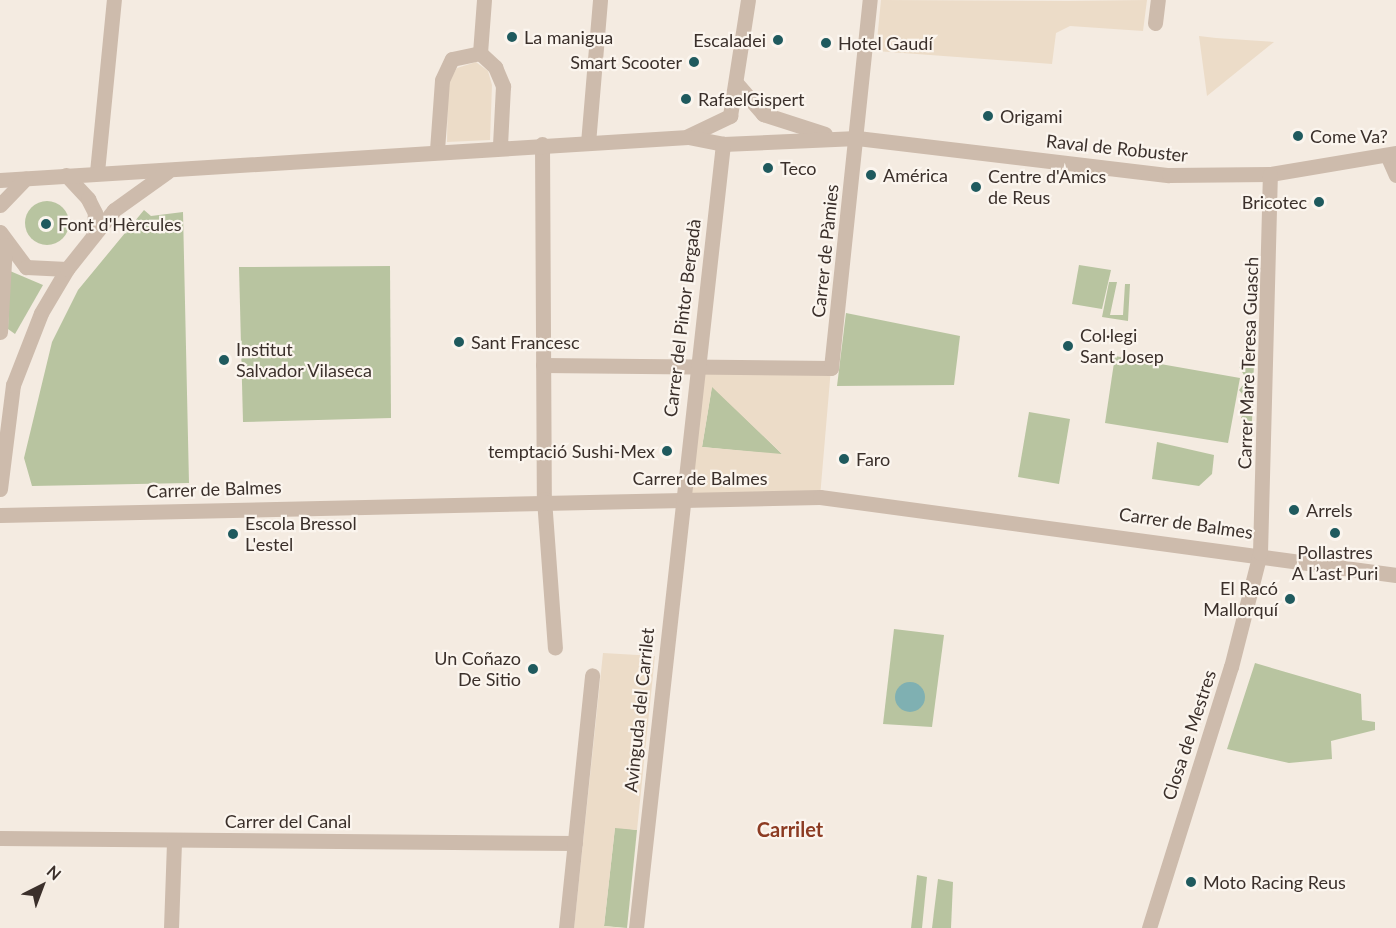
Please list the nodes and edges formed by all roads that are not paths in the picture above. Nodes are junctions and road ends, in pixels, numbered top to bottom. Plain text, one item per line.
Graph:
1 (114, 0) edge
2 (484, 0) edge
3 (600, 0) edge
4 (747, 0) edge
5 (870, 0) edge
6 (1158, 0) edge
7 (1155, 23) dead end
8 (480, 53) junction
9 (737, 84) junction
10 (688, 136) junction
11 (833, 137) junction
12 (857, 138) junction
13 (588, 143) junction
14 (542, 144) junction
15 (723, 144) junction
16 (500, 146) junction
17 (437, 150) junction
18 (1392, 154) edge
19 (97, 172) junction
20 (167, 172) junction
21 (1270, 174) junction
22 (66, 175) junction
23 (1396, 175) edge
24 (26, 178) junction
25 (0, 180) edge
26 (0, 205) edge
27 (2, 239) edge
28 (92, 242) junction
29 (68, 269) junction
30 (0, 332) edge
31 (543, 365) junction
32 (695, 367) junction
33 (0, 489) edge
34 (682, 497) junction
35 (544, 499) junction
36 (0, 515) edge
37 (1260, 553) junction
38 (1396, 575) edge
39 (555, 648) dead end
40 (592, 675) dead end
41 (0, 838) edge
42 (174, 840) junction
43 (575, 843) junction
44 (171, 928) edge
45 (566, 928) edge
46 (636, 928) edge
47 (1149, 928) edge

1 - 19 street
2 - 8 street
3 - 13 street
4 - 9 street
5 - 12 street, Carrer de Pàmies
6 - 7 street
8 - 16 street
8 - 17 street
9 - 10 street
9 - 11 street, Raval de Robuster
10 - 13 street
10 - 15 street, Raval de Robuster
11 - 12 street, Raval de Robuster
11 - 15 street, Raval de Robuster
12 - 21 street, Raval de Robuster
12 - 32 street, Carrer de Pàmies
13 - 14 street
14 - 16 street
14 - 31 street
15 - 32 street, Carrer del Pintor Bergadà
16 - 17 street
17 - 20 street
18 - 21 street, Raval de Robuster
18 - 23 street
19 - 20 street
19 - 22 street
20 - 28 street
21 - 37 street, Carrer Mare Teresa Guasch
22 - 24 street
22 - 28 street
24 - 25 street
24 - 26 street
27 - 29 street
27 - 30 street
28 - 29 street
29 - 33 street
31 - 32 street
31 - 35 street
32 - 34 street, Carrer del Pintor Bergadà
34 - 35 street, Carrer de Balmes
34 - 37 street, Carrer de Balmes
34 - 46 street, Avinguda del Carrilet
35 - 36 street, Carrer de Balmes
35 - 39 street
37 - 38 street, Carrer de Balmes
37 - 47 street, Closa de Mestres
40 - 43 street
41 - 42 street, Carrer del Canal
42 - 43 street, Carrer del Canal
42 - 44 street
43 - 45 street

